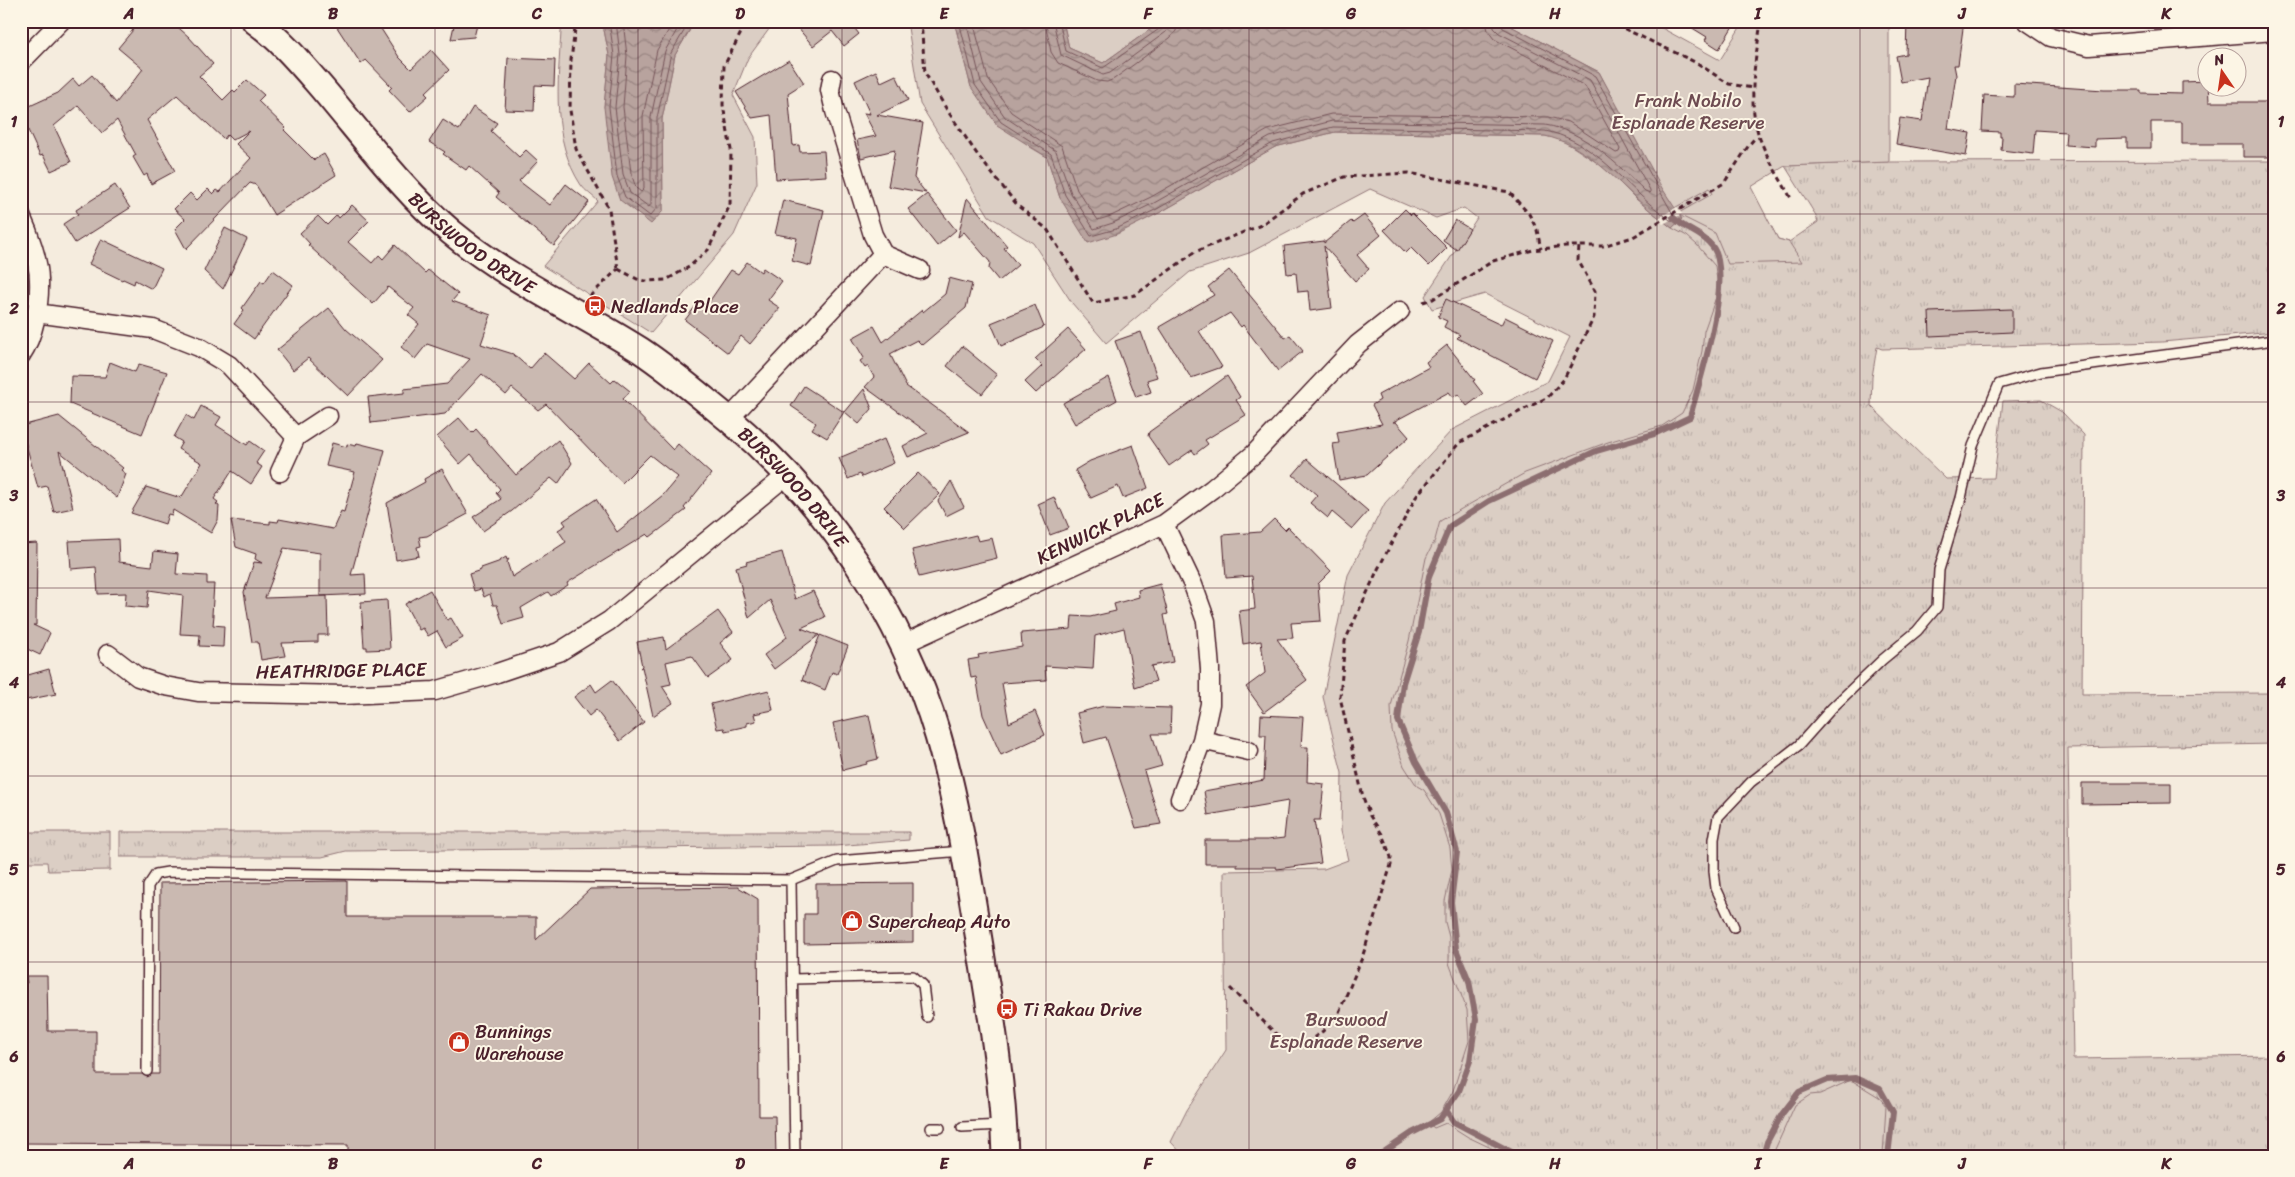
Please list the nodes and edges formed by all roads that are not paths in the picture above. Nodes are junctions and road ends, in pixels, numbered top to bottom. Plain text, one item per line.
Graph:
1 (61, 21) edge
2 (2027, 21) edge
3 (265, 24) edge
4 (2274, 31) edge
5 (21, 62) edge
6 (832, 79) dead end
7 (21, 216) edge
8 (883, 254) junction
9 (920, 270) dead end
10 (1400, 311) dead end
11 (36, 313) junction
12 (2274, 340) edge
13 (21, 356) edge
14 (328, 416) dead end
15 (729, 419) junction
16 (296, 437) junction
17 (280, 472) dead end
18 (787, 475) junction
19 (1164, 524) junction
20 (903, 644) junction
21 (108, 654) dead end
22 (1202, 740) junction
23 (1249, 751) dead end
24 (1180, 799) dead end
25 (964, 851) junction
26 (791, 880) junction
27 (1734, 927) dead end
28 (793, 978) junction
29 (927, 1017) dead end
30 (147, 1071) dead end
31 (1004, 1124) junction
32 (962, 1127) dead end
33 (795, 1156) edge
34 (1005, 1156) edge

1 - 5 street
2 - 4 street
3 - 15 street, BURSWOOD DRIVE
6 - 8 street
7 - 11 street
8 - 9 street
8 - 15 street
10 - 19 street, KENWICK PLACE
11 - 13 street
11 - 16 street
12 - 27 lane
14 - 16 street
15 - 18 street, BURSWOOD DRIVE
16 - 17 street
18 - 20 street, BURSWOOD DRIVE
18 - 21 street, HEATHRIDGE PLACE
19 - 20 street, KENWICK PLACE
19 - 22 street
20 - 25 street, BURSWOOD DRIVE
22 - 23 street
22 - 24 street
25 - 26 lane
25 - 31 street, BURSWOOD DRIVE
26 - 28 lane
26 - 30 lane
28 - 29 lane
28 - 33 lane
31 - 32 lane
31 - 34 street, BURSWOOD DRIVE

